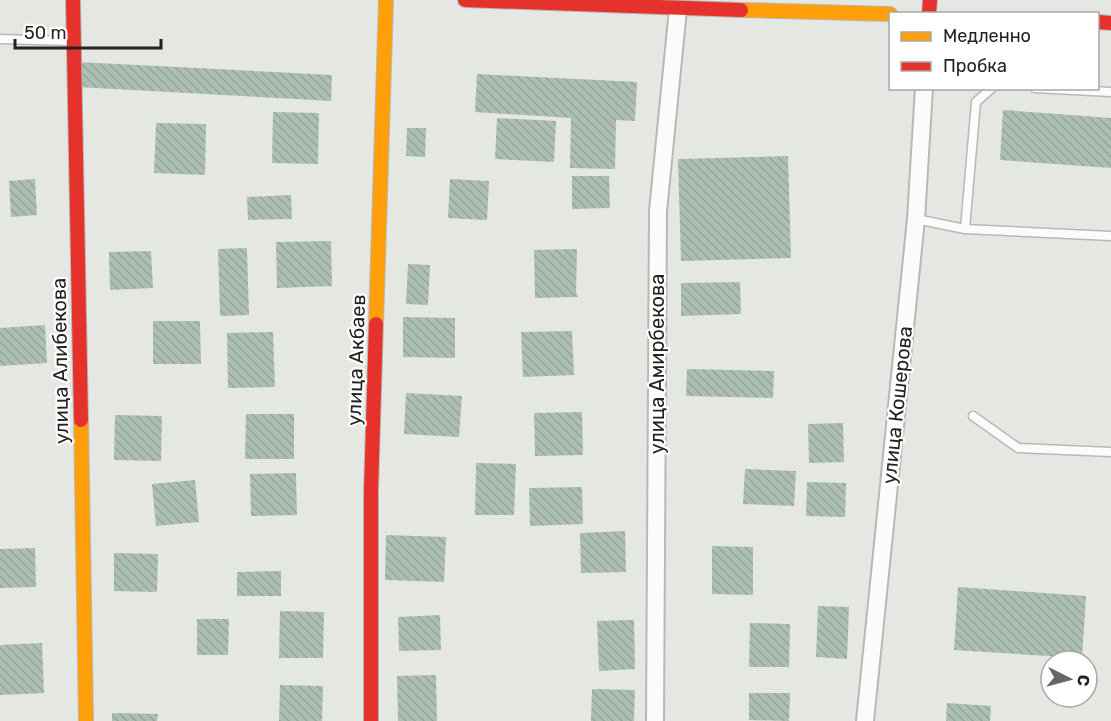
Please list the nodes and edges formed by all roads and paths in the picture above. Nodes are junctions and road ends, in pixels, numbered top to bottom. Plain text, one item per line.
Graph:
1 (73, 0) edge
2 (386, 0) edge
3 (465, 0) edge
4 (678, 9) junction
5 (889, 14) edge
6 (0, 39) edge
7 (74, 42) junction
8 (924, 90) edge
9 (990, 90) edge
10 (1073, 90) edge
11 (1111, 92) edge
12 (916, 219) junction
13 (965, 229) junction
14 (1111, 236) edge
15 (973, 416) dead end
16 (1111, 452) edge
17 (86, 721) edge
18 (371, 721) edge
19 (655, 721) edge
20 (865, 721) edge

1 - 7 street, улица Алибекова
2 - 18 street, улица Акбаев
3 - 4 street
4 - 5 street
4 - 19 street, улица Амирбекова
6 - 7 lane
7 - 17 street, улица Алибекова
8 - 12 street, улица Кошерова
9 - 13 lane
10 - 11 lane
12 - 13 lane
12 - 20 street, улица Кошерова
13 - 14 lane
15 - 16 lane

